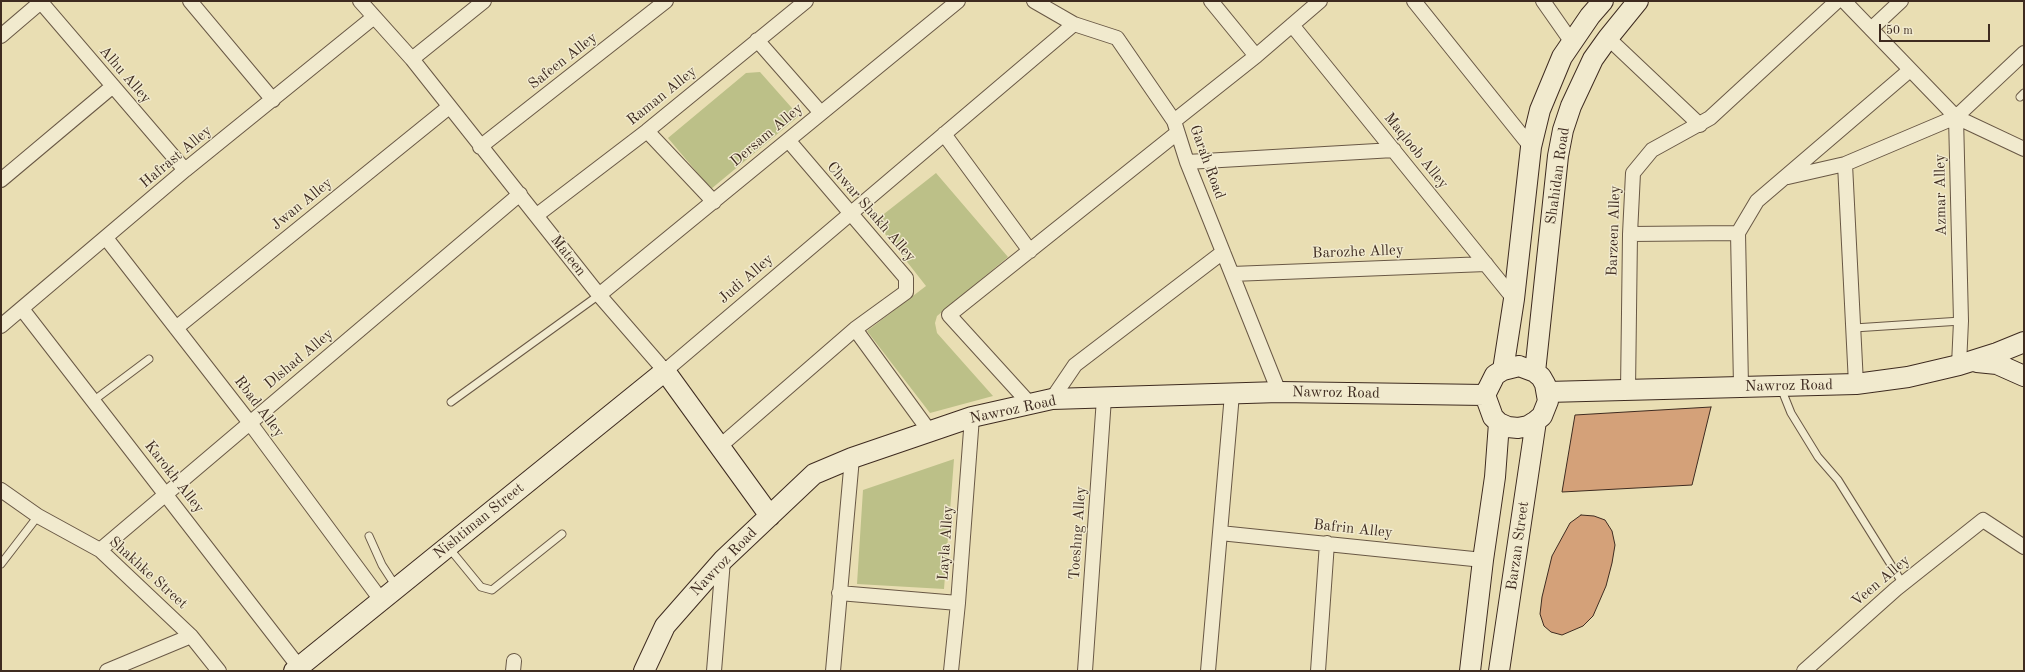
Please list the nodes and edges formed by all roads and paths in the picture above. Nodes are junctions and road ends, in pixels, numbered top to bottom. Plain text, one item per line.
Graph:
1 (41, 1) edge
2 (190, 1) edge
3 (360, 1) edge
4 (484, 1) edge
5 (666, 1) edge
6 (806, 1) edge
7 (958, 1) edge
8 (1034, 1) edge
9 (1211, 1) edge
10 (1320, 1) edge
11 (1414, 1) edge
12 (1543, 1) edge
13 (1603, 1) edge
14 (1638, 1) edge
15 (1837, 1) edge
16 (1844, 1) edge
17 (1901, 1) edge
18 (374, 17) junction
19 (1074, 24) junction
20 (1292, 25) junction
21 (1871, 29) junction
22 (1, 36) edge
23 (1608, 38) junction
24 (756, 40) junction
25 (1571, 41) junction
26 (2024, 53) edge
27 (1256, 56) junction
28 (412, 59) junction
29 (1910, 70) junction
30 (113, 86) junction
31 (273, 100) junction
32 (450, 107) junction
33 (821, 113) junction
34 (1956, 118) junction
35 (1700, 125) junction
36 (1176, 127) junction
37 (647, 130) junction
38 (944, 134) junction
39 (788, 140) junction
40 (480, 147) junction
41 (1531, 147) junction
42 (2024, 149) edge
43 (1394, 150) junction
44 (1187, 162) junction
45 (1845, 164) junction
46 (186, 170) junction
47 (1786, 178) junction
48 (1, 180) edge
49 (520, 194) junction
50 (714, 202) junction
51 (849, 213) junction
52 (537, 215) junction
53 (1738, 233) junction
54 (1630, 234) junction
55 (106, 238) junction
56 (1030, 251) junction
57 (1223, 252) junction
58 (1486, 264) junction
59 (1232, 274) junction
60 (599, 295) junction
61 (1514, 299) junction
62 (22, 309) junction
63 (1961, 321) junction
64 (1, 326) edge
65 (176, 328) junction
66 (1854, 328) junction
67 (855, 330) junction
68 (2024, 342) edge
69 (149, 359) dead end
70 (1964, 364) junction
71 (1503, 370) junction
72 (665, 371) junction
73 (1535, 372) junction
74 (2024, 376) edge
75 (1856, 384) junction
76 (1741, 386) junction
77 (1780, 386) junction
78 (1628, 390) junction
79 (1279, 392) junction
80 (1547, 392) junction
81 (1232, 394) junction
82 (1484, 395) junction
83 (1104, 398) junction
84 (1052, 399) junction
85 (93, 401) junction
86 (451, 402) dead end
87 (1030, 404) junction
88 (972, 417) junction
89 (1536, 421) junction
90 (250, 423) junction
91 (1499, 423) junction
92 (930, 432) junction
93 (719, 447) junction
94 (852, 458) junction
95 (1, 490) edge
96 (165, 494) junction
97 (38, 516) junction
98 (770, 516) junction
99 (1220, 533) junction
100 (562, 534) dead end
101 (369, 536) dead end
102 (1327, 543) junction
103 (448, 546) junction
104 (2024, 547) edge
105 (100, 550) junction
106 (723, 560) junction
107 (1483, 560) junction
108 (1, 564) edge
109 (1903, 584) junction
110 (397, 588) junction
111 (839, 593) junction
112 (381, 600) junction
113 (958, 604) junction
114 (191, 636) junction
115 (296, 669) edge
116 (107, 671) edge
117 (219, 671) edge
118 (644, 671) edge
119 (714, 671) edge
120 (833, 671) edge
121 (951, 671) edge
122 (1085, 671) edge
123 (1208, 671) edge
124 (1318, 671) edge
125 (1470, 671) edge
126 (1499, 671) edge
127 (1804, 671) edge

1 - 22 street
1 - 30 street, Alhu Alley
2 - 31 street
3 - 18 street, Mateen
4 - 28 street
5 - 40 street, Safeen Alley
6 - 24 street, Raman Alley
7 - 33 street, Dersam Alley
8 - 19 street, Garah Road
9 - 27 street
10 - 20 street
11 - 41 street
12 - 25 street
13 - 25 street, Shahidan Road
14 - 23 street, Shahidan Road
15 - 35 street, Barzeen Alley
16 - 21 street
17 - 21 street
18 - 28 street, Mateen
18 - 31 street, Hafrast Alley
19 - 36 street, Garah Road
19 - 38 street, Judi Alley
20 - 27 street
20 - 43 street, Maqloob Alley
21 - 29 street
23 - 35 street
23 - 73 street, Shahidan Road
24 - 33 street
24 - 37 street, Raman Alley
25 - 41 street, Shahidan Road
26 - 34 street
27 - 36 street
28 - 32 street, Mateen
29 - 34 street
29 - 47 street
30 - 46 street, Alhu Alley
30 - 48 street
31 - 46 street, Hafrast Alley
32 - 40 street, Mateen
32 - 65 street, Jwan Alley
33 - 39 street, Dersam Alley
34 - 42 street
34 - 45 street
34 - 63 street, Azmar Alley
35 - 54 street, Barzeen Alley
36 - 44 street, Garah Road
36 - 56 street
37 - 50 street
37 - 52 street, Raman Alley
38 - 51 street, Judi Alley
38 - 56 street
39 - 50 street, Dersam Alley
39 - 51 street, Chwar Shakh Alley
40 - 49 street, Mateen
41 - 61 street, Shahidan Road
43 - 44 street
43 - 58 street, Maqloob Alley
44 - 57 street, Garah Road
45 - 47 street
45 - 66 street
46 - 55 street, Hafrast Alley
47 - 53 street
49 - 52 street, Mateen
49 - 90 street, Dlshad Alley
50 - 60 street, Dersam Alley
51 - 67 street, Chwar Shakh Alley
51 - 72 street, Judi Alley
52 - 60 street, Mateen
53 - 54 street
53 - 76 street
54 - 78 street, Barzeen Alley
55 - 62 street, Hafrast Alley
55 - 65 street, Rbad Alley
56 - 87 street
57 - 59 street, Garah Road
57 - 84 street
58 - 59 street, Barozhe Alley
58 - 61 street, Maqloob Alley
59 - 79 street, Garah Road
60 - 72 street, Mateen
60 - 86 lane
61 - 71 street, Shahidan Road
62 - 64 street, Hafrast Alley
62 - 85 street, Karokh Alley
63 - 66 lane
63 - 70 street, Azmar Alley
65 - 90 street, Rbad Alley
66 - 75 street
67 - 92 street
67 - 93 street
68 - 70 street, Nawroz Road
69 - 85 lane
70 - 74 street
70 - 75 street, Nawroz Road
71 - 73 street
71 - 82 street
72 - 93 street, Mateen
72 - 103 street, Nishtiman Street
73 - 80 street
75 - 77 street, Nawroz Road
76 - 77 street, Nawroz Road
76 - 78 street, Nawroz Road
77 - 109 lane
78 - 80 street, Nawroz Road
79 - 81 street, Nawroz Road
79 - 82 street, Nawroz Road
80 - 89 street
81 - 83 street, Nawroz Road
81 - 99 street
82 - 91 street
83 - 84 street, Nawroz Road
83 - 122 street, Toeshng Alley
84 - 87 street, Nawroz Road
85 - 96 street, Karokh Alley
87 - 88 street, Nawroz Road
88 - 92 street, Nawroz Road
88 - 113 street, Layla Alley
89 - 91 street
89 - 126 street, Barzan Street
90 - 96 street, Dlshad Alley
90 - 112 street, Rbad Alley
91 - 107 street
92 - 94 street, Nawroz Road
93 - 98 street, Mateen
94 - 98 street, Nawroz Road
94 - 111 street
95 - 97 street, Shakhke Street
96 - 105 street, Dlshad Alley
96 - 115 street, Karokh Alley
97 - 105 street, Shakhke Street
97 - 108 lane
98 - 106 street, Nawroz Road
99 - 102 street, Bafrin Alley
99 - 123 street
100 - 103 lane
101 - 110 lane
102 - 107 street, Bafrin Alley
102 - 124 street
103 - 110 street, Nishtiman Street
104 - 109 street, Veen Alley
105 - 114 street, Shakhke Street
106 - 118 street, Nawroz Road
106 - 119 street
107 - 125 street
109 - 127 street, Veen Alley
110 - 112 street, Nishtiman Street
111 - 113 street
111 - 120 street
112 - 115 street, Nishtiman Street
113 - 121 street, Layla Alley
114 - 116 street
114 - 117 street, Shakhke Street

